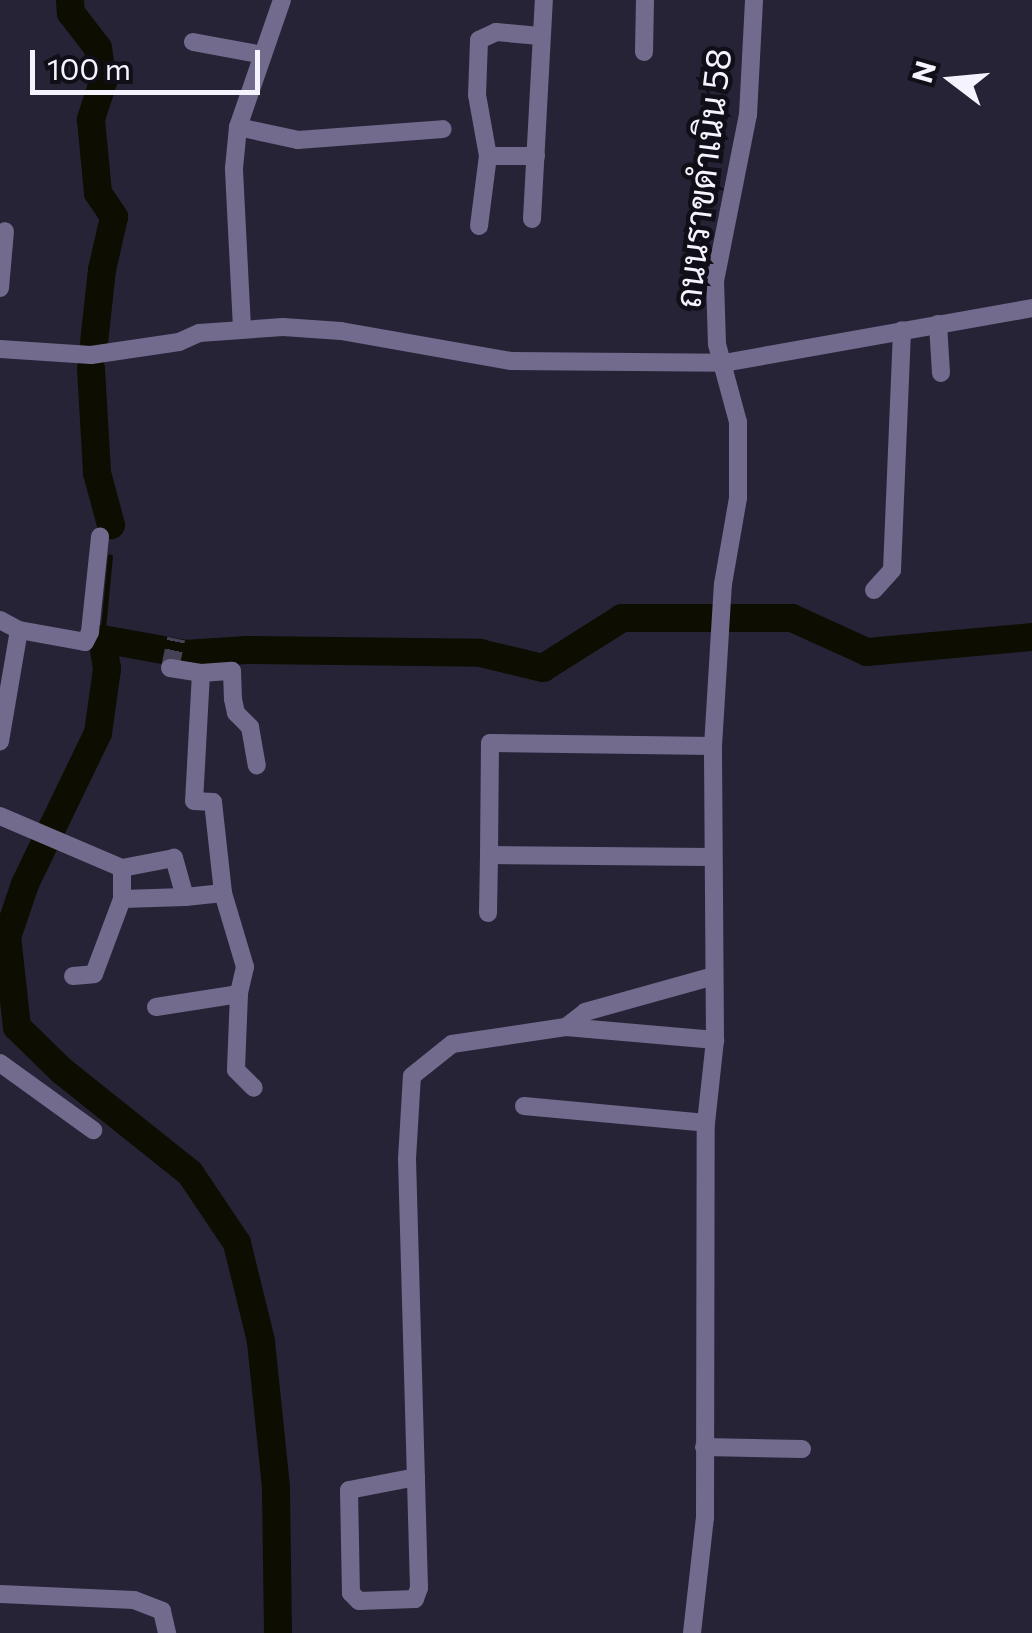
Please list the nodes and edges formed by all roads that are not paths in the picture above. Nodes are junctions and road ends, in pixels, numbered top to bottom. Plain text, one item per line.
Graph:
1 (282, 0) edge
2 (544, 0) edge
3 (645, 0) edge
4 (754, 0) edge
5 (540, 36) junction
6 (193, 42) dead end
7 (644, 52) dead end
8 (263, 55) junction
9 (238, 127) junction
10 (443, 130) dead end
11 (488, 156) junction
12 (536, 156) junction
13 (532, 219) dead end
14 (480, 226) dead end
15 (5, 231) dead end
16 (0, 288) edge
17 (1032, 308) edge
18 (938, 324) junction
19 (242, 328) junction
20 (902, 330) junction
21 (0, 348) edge
22 (724, 363) junction
23 (941, 373) dead end
24 (100, 537) dead end
25 (874, 590) dead end
26 (0, 620) edge
27 (20, 630) junction
28 (170, 668) dead end
29 (5, 669) edge
30 (201, 672) junction
31 (0, 741) edge
32 (713, 746) junction
33 (257, 765) dead end
34 (0, 816) edge
35 (489, 854) junction
36 (711, 857) junction
37 (122, 868) junction
38 (223, 893) junction
39 (185, 898) junction
40 (122, 900) junction
41 (488, 913) dead end
42 (73, 976) dead end
43 (714, 976) junction
44 (239, 994) junction
45 (156, 1007) dead end
46 (566, 1027) junction
47 (716, 1040) junction
48 (0, 1064) edge
49 (254, 1088) dead end
50 (524, 1106) dead end
51 (706, 1124) junction
52 (92, 1130) dead end
53 (704, 1447) junction
54 (802, 1449) dead end
55 (416, 1477) junction
56 (0, 1594) edge
57 (167, 1633) edge
58 (692, 1633) edge

1 - 8 street
2 - 5 street
3 - 7 street
4 - 22 street, ถนนราขดำเนิน 58
5 - 11 street
5 - 12 street
6 - 8 street
8 - 9 street
9 - 10 street
9 - 19 street
11 - 12 street
11 - 14 street
12 - 13 street
15 - 16 street
17 - 18 street
18 - 20 street
18 - 23 street
19 - 21 street
19 - 22 street
20 - 22 street
20 - 25 street
22 - 32 street, ถนนราขดำเนิน 58
24 - 27 street
26 - 27 street
27 - 29 street
28 - 30 street
29 - 31 street
30 - 33 street
30 - 38 street
32 - 35 street
32 - 36 street, ถนนราขดำเนิน 58
34 - 37 street
35 - 36 street
35 - 41 street
36 - 43 street, ถนนราขดำเนิน 58
37 - 39 street
37 - 40 street
38 - 39 street
38 - 44 street
39 - 40 street
40 - 42 street
43 - 46 street
43 - 47 street, ถนนราขดำเนิน 58
44 - 45 street
44 - 49 street
46 - 47 street
46 - 55 street
47 - 51 street, ถนนราขดำเนิน 58
48 - 52 street
50 - 51 street
51 - 53 street, ถนนราขดำเนิน 58
53 - 54 street
53 - 58 street, ถนนราขดำเนิน 58
55 - 55 street
56 - 57 street

